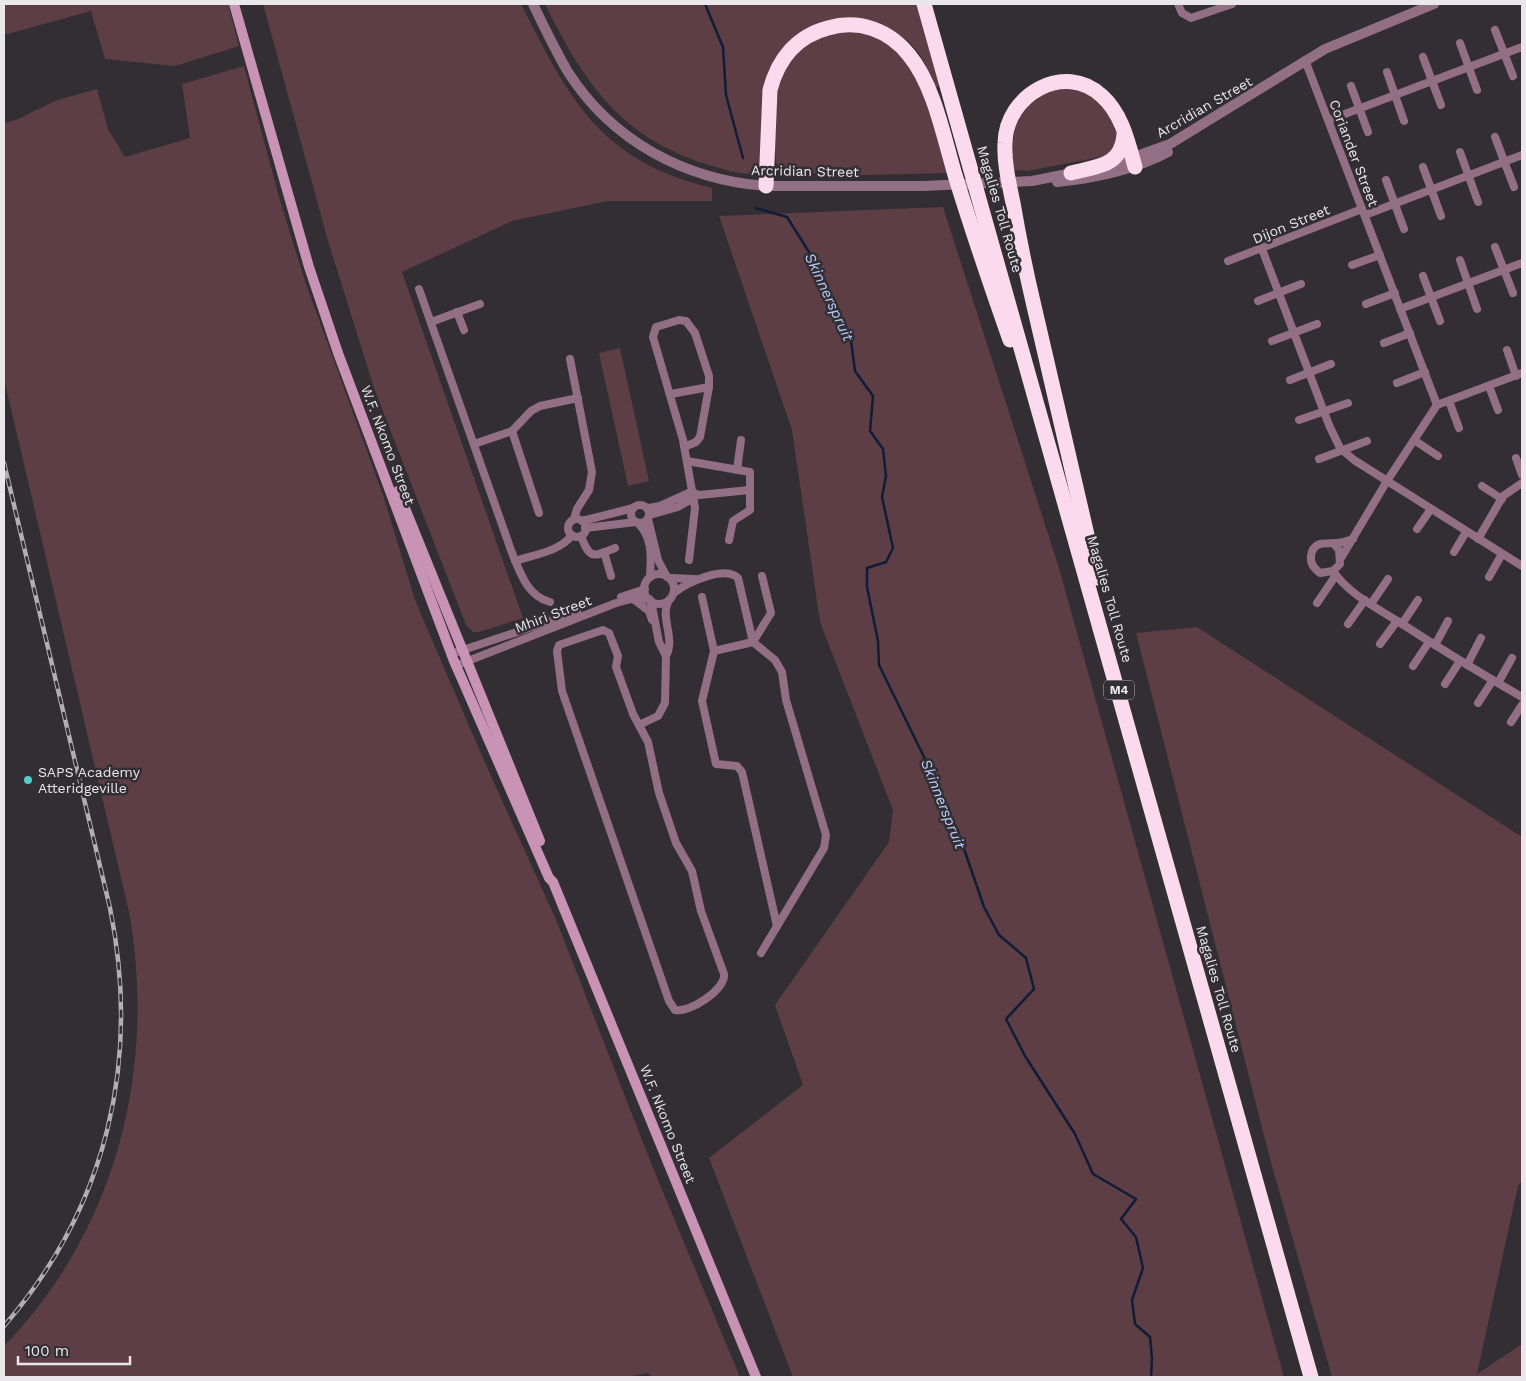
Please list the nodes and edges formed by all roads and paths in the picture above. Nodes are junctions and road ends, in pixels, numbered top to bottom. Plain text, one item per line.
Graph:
1 (234, 4) edge
2 (240, 4) edge
3 (533, 4) edge
4 (924, 4) edge
5 (933, 4) edge
6 (1178, 4) edge
7 (1232, 4) edge
8 (1434, 4) edge
9 (1494, 30) dead end
10 (1460, 43) dead end
11 (1522, 47) edge
12 (1504, 54) junction
13 (1423, 57) dead end
14 (1305, 60) junction
15 (1468, 67) junction
16 (1387, 72) dead end
17 (1513, 76) dead end
18 (1432, 81) junction
19 (1351, 86) dead end
20 (1477, 90) dead end
21 (1395, 95) junction
22 (1440, 105) dead end
23 (1359, 108) junction
24 (1329, 120) junction
25 (1404, 122) dead end
26 (1124, 132) junction
27 (1368, 132) dead end
28 (1495, 137) dead end
29 (1460, 152) dead end
30 (1522, 155) edge
31 (1504, 162) junction
32 (1134, 163) junction
33 (1423, 167) dead end
34 (1071, 173) junction
35 (1468, 176) junction
36 (1386, 180) dead end
37 (1036, 181) junction
38 (766, 186) junction
39 (1514, 187) dead end
40 (1432, 190) junction
41 (1478, 202) dead end
42 (1395, 204) junction
43 (1363, 212) junction
44 (1441, 216) dead end
45 (1404, 229) dead end
46 (1496, 247) dead end
47 (1262, 249) junction
48 (1380, 255) junction
49 (1460, 260) dead end
50 (1228, 261) dead end
51 (1522, 263) edge
52 (1352, 265) dead end
53 (1504, 270) junction
54 (1423, 276) dead end
55 (1301, 284) dead end
56 (1468, 284) junction
57 (419, 289) dead end
58 (1280, 293) junction
59 (1395, 293) junction
60 (1513, 293) dead end
61 (1431, 298) junction
62 (1258, 301) dead end
63 (480, 304) dead end
64 (1366, 304) dead end
65 (1400, 309) junction
66 (1477, 309) dead end
67 (457, 312) junction
68 (1440, 321) dead end
69 (431, 322) junction
70 (1317, 324) dead end
71 (464, 330) dead end
72 (1295, 333) junction
73 (1410, 333) junction
74 (1272, 341) dead end
75 (1384, 343) dead end
76 (1507, 350) dead end
77 (570, 359) dead end
78 (1332, 364) dead end
79 (1425, 372) junction
80 (1310, 373) junction
81 (1519, 374) edge
82 (1290, 380) dead end
83 (1398, 383) dead end
84 (1489, 386) junction
85 (709, 387) junction
86 (671, 394) junction
87 (578, 398) junction
88 (1449, 401) junction
89 (1348, 403) dead end
90 (1438, 405) junction
91 (1498, 410) dead end
92 (1324, 412) junction
93 (1299, 420) dead end
94 (1459, 428) dead end
95 (512, 431) junction
96 (741, 440) dead end
97 (1414, 440) junction
98 (1367, 441) dead end
99 (474, 444) junction
100 (684, 447) junction
101 (1342, 450) junction
102 (1438, 456) dead end
103 (1516, 458) dead end
104 (1319, 459) dead end
105 (687, 461) junction
106 (737, 470) junction
107 (1522, 475) edge
108 (1387, 481) junction
109 (1522, 483) edge
110 (1482, 486) dead end
111 (750, 490) junction
112 (694, 495) junction
113 (1502, 499) junction
114 (633, 508) junction
115 (1431, 509) junction
116 (539, 513) dead end
117 (609, 514) junction
118 (649, 514) junction
119 (637, 522) junction
120 (580, 523) junction
121 (611, 525) junction
122 (1417, 529) dead end
123 (1466, 532) junction
124 (572, 535) junction
125 (581, 536) junction
126 (1352, 539) junction
127 (1478, 539) junction
128 (730, 540) dead end
129 (1334, 544) junction
130 (615, 548) dead end
131 (604, 552) junction
132 (1454, 552) dead end
133 (1502, 554) junction
134 (1341, 558) junction
135 (689, 560) dead end
136 (515, 561) junction
137 (1522, 566) edge
138 (1335, 573) junction
139 (611, 576) dead end
140 (762, 576) dead end
141 (650, 577) junction
142 (669, 577) junction
143 (1489, 577) dead end
144 (698, 579) junction
145 (1388, 579) dead end
146 (644, 589) junction
147 (671, 597) junction
148 (702, 597) dead end
149 (632, 598) junction
150 (650, 600) junction
151 (1418, 600) dead end
152 (550, 602) dead end
153 (1368, 602) junction
154 (1317, 603) dead end
155 (1448, 621) dead end
156 (1399, 622) junction
157 (1348, 624) dead end
158 (656, 628) junction
159 (1106, 629) junction
160 (1481, 638) dead end
161 (753, 642) junction
162 (1380, 644) dead end
163 (1432, 644) junction
164 (463, 649) junction
165 (714, 651) junction
166 (451, 654) junction
167 (666, 656) junction
168 (1512, 658) dead end
169 (468, 660) junction
170 (1464, 663) junction
171 (455, 666) junction
172 (1413, 666) dead end
173 (1496, 682) junction
174 (1445, 684) dead end
175 (1522, 697) edge
176 (1478, 703) dead end
177 (1522, 705) edge
178 (1511, 722) dead end
179 (639, 725) junction
180 (553, 882) junction
181 (776, 926) junction
182 (761, 953) dead end
183 (756, 1377) edge
184 (1311, 1377) edge
185 (1320, 1377) edge

1 - 166 main road, W.F. Nkomo Street
2 - 164 main road, W.F. Nkomo Street
3 - 38 street, Arcridian Street
4 - 159 highway, Magalies Toll Route / M4
5 - 159 highway, Magalies Toll Route / M4
6 - 7 street
8 - 14 street, Arcridian Street
9 - 12 street
10 - 15 street
11 - 12 street
12 - 15 street
12 - 17 street
13 - 18 street
14 - 24 street, Coriander Street
14 - 32 street, Arcridian Street
15 - 18 street
15 - 20 street
16 - 21 street
18 - 21 street
18 - 22 street
19 - 23 street
21 - 23 street
21 - 25 street
23 - 24 street
23 - 27 street
24 - 43 street, Coriander Street
26 - 32 highway
26 - 34 highway
26 - 159 highway
28 - 31 street
29 - 35 street
30 - 31 street, Dijon Street
31 - 35 street, Dijon Street
31 - 39 street
32 - 34 street, Arcridian Street
32 - 37 street, Arcridian Street
33 - 40 street
34 - 37 street, Arcridian Street
35 - 40 street, Dijon Street
35 - 41 street
36 - 42 street
37 - 38 street, Arcridian Street
38 - 159 highway
40 - 42 street, Dijon Street
40 - 44 street
42 - 43 street, Dijon Street
42 - 45 street
43 - 47 street, Dijon Street
43 - 48 street, Coriander Street
46 - 53 street
47 - 50 street, Dijon Street
47 - 58 street
48 - 52 street
48 - 59 street, Coriander Street
49 - 56 street
51 - 53 street
53 - 56 street
53 - 60 street
54 - 61 street
55 - 58 street
56 - 61 street
56 - 66 street
57 - 69 street
58 - 62 street
58 - 72 street
59 - 64 street
59 - 65 street, Coriander Street
61 - 65 street
61 - 68 street
63 - 67 street
65 - 73 street, Coriander Street
67 - 69 street
67 - 71 street
69 - 99 street
70 - 72 street
72 - 74 street
72 - 80 street
73 - 75 street
73 - 79 street, Coriander Street
76 - 81 street
77 - 87 street
78 - 80 street
79 - 83 street
79 - 90 street, Coriander Street
80 - 82 street
80 - 92 street
81 - 84 street
84 - 88 street
84 - 91 street
85 - 86 street
85 - 86 street
85 - 100 street
86 - 100 street
87 - 95 street
87 - 120 street
88 - 90 street
88 - 94 street
89 - 92 street
90 - 97 street
92 - 93 street
92 - 101 street
95 - 99 street
95 - 116 street
96 - 106 street
97 - 102 street
97 - 108 street
98 - 101 street
99 - 136 street
100 - 105 street
101 - 104 street
101 - 108 street
103 - 107 street
105 - 106 street
105 - 112 street
106 - 111 street
108 - 115 street
108 - 126 street
109 - 113 street
110 - 113 street
111 - 112 street
111 - 128 street
112 - 118 street
112 - 135 street
113 - 127 street
114 - 117 street
114 - 118 street
114 - 119 street
115 - 122 street
115 - 123 street
117 - 120 street
117 - 121 street
118 - 119 street
118 - 142 street
119 - 121 street
119 - 141 street
120 - 121 street
120 - 124 street
120 - 125 street
123 - 127 street
123 - 132 street
124 - 125 street
124 - 136 street
125 - 131 street
126 - 129 street
126 - 134 street
127 - 133 street
129 - 134 street
129 - 138 street
130 - 131 street
131 - 139 street
133 - 137 street
133 - 143 street
134 - 138 street
136 - 152 street
138 - 153 street
138 - 154 street
140 - 161 street
141 - 142 street
141 - 146 street
142 - 144 street
142 - 147 street
144 - 147 street
144 - 161 street
145 - 153 street
146 - 150 street
146 - 164 street, Mhiri Street
147 - 150 street
147 - 167 street
148 - 165 street
149 - 150 street, Mhiri Street
149 - 158 street
149 - 169 street, Mhiri Street
150 - 158 street
151 - 156 street
153 - 156 street
153 - 157 street
155 - 163 street
156 - 162 street
156 - 163 street
158 - 167 street
159 - 184 highway, Magalies Toll Route / M4
159 - 185 highway, Magalies Toll Route / M4
160 - 170 street
161 - 165 street
161 - 181 street
163 - 170 street
163 - 172 street
164 - 166 street, Mhiri Street
164 - 169 main road, W.F. Nkomo Street
165 - 181 street
166 - 171 main road, W.F. Nkomo Street
167 - 179 street
168 - 173 street
169 - 171 street, Mhiri Street
169 - 180 main road, W.F. Nkomo Street
170 - 173 street
170 - 174 street
171 - 180 main road, W.F. Nkomo Street
173 - 175 street
173 - 176 street
177 - 178 street
179 - 179 street
180 - 183 main road, W.F. Nkomo Street
181 - 182 street

